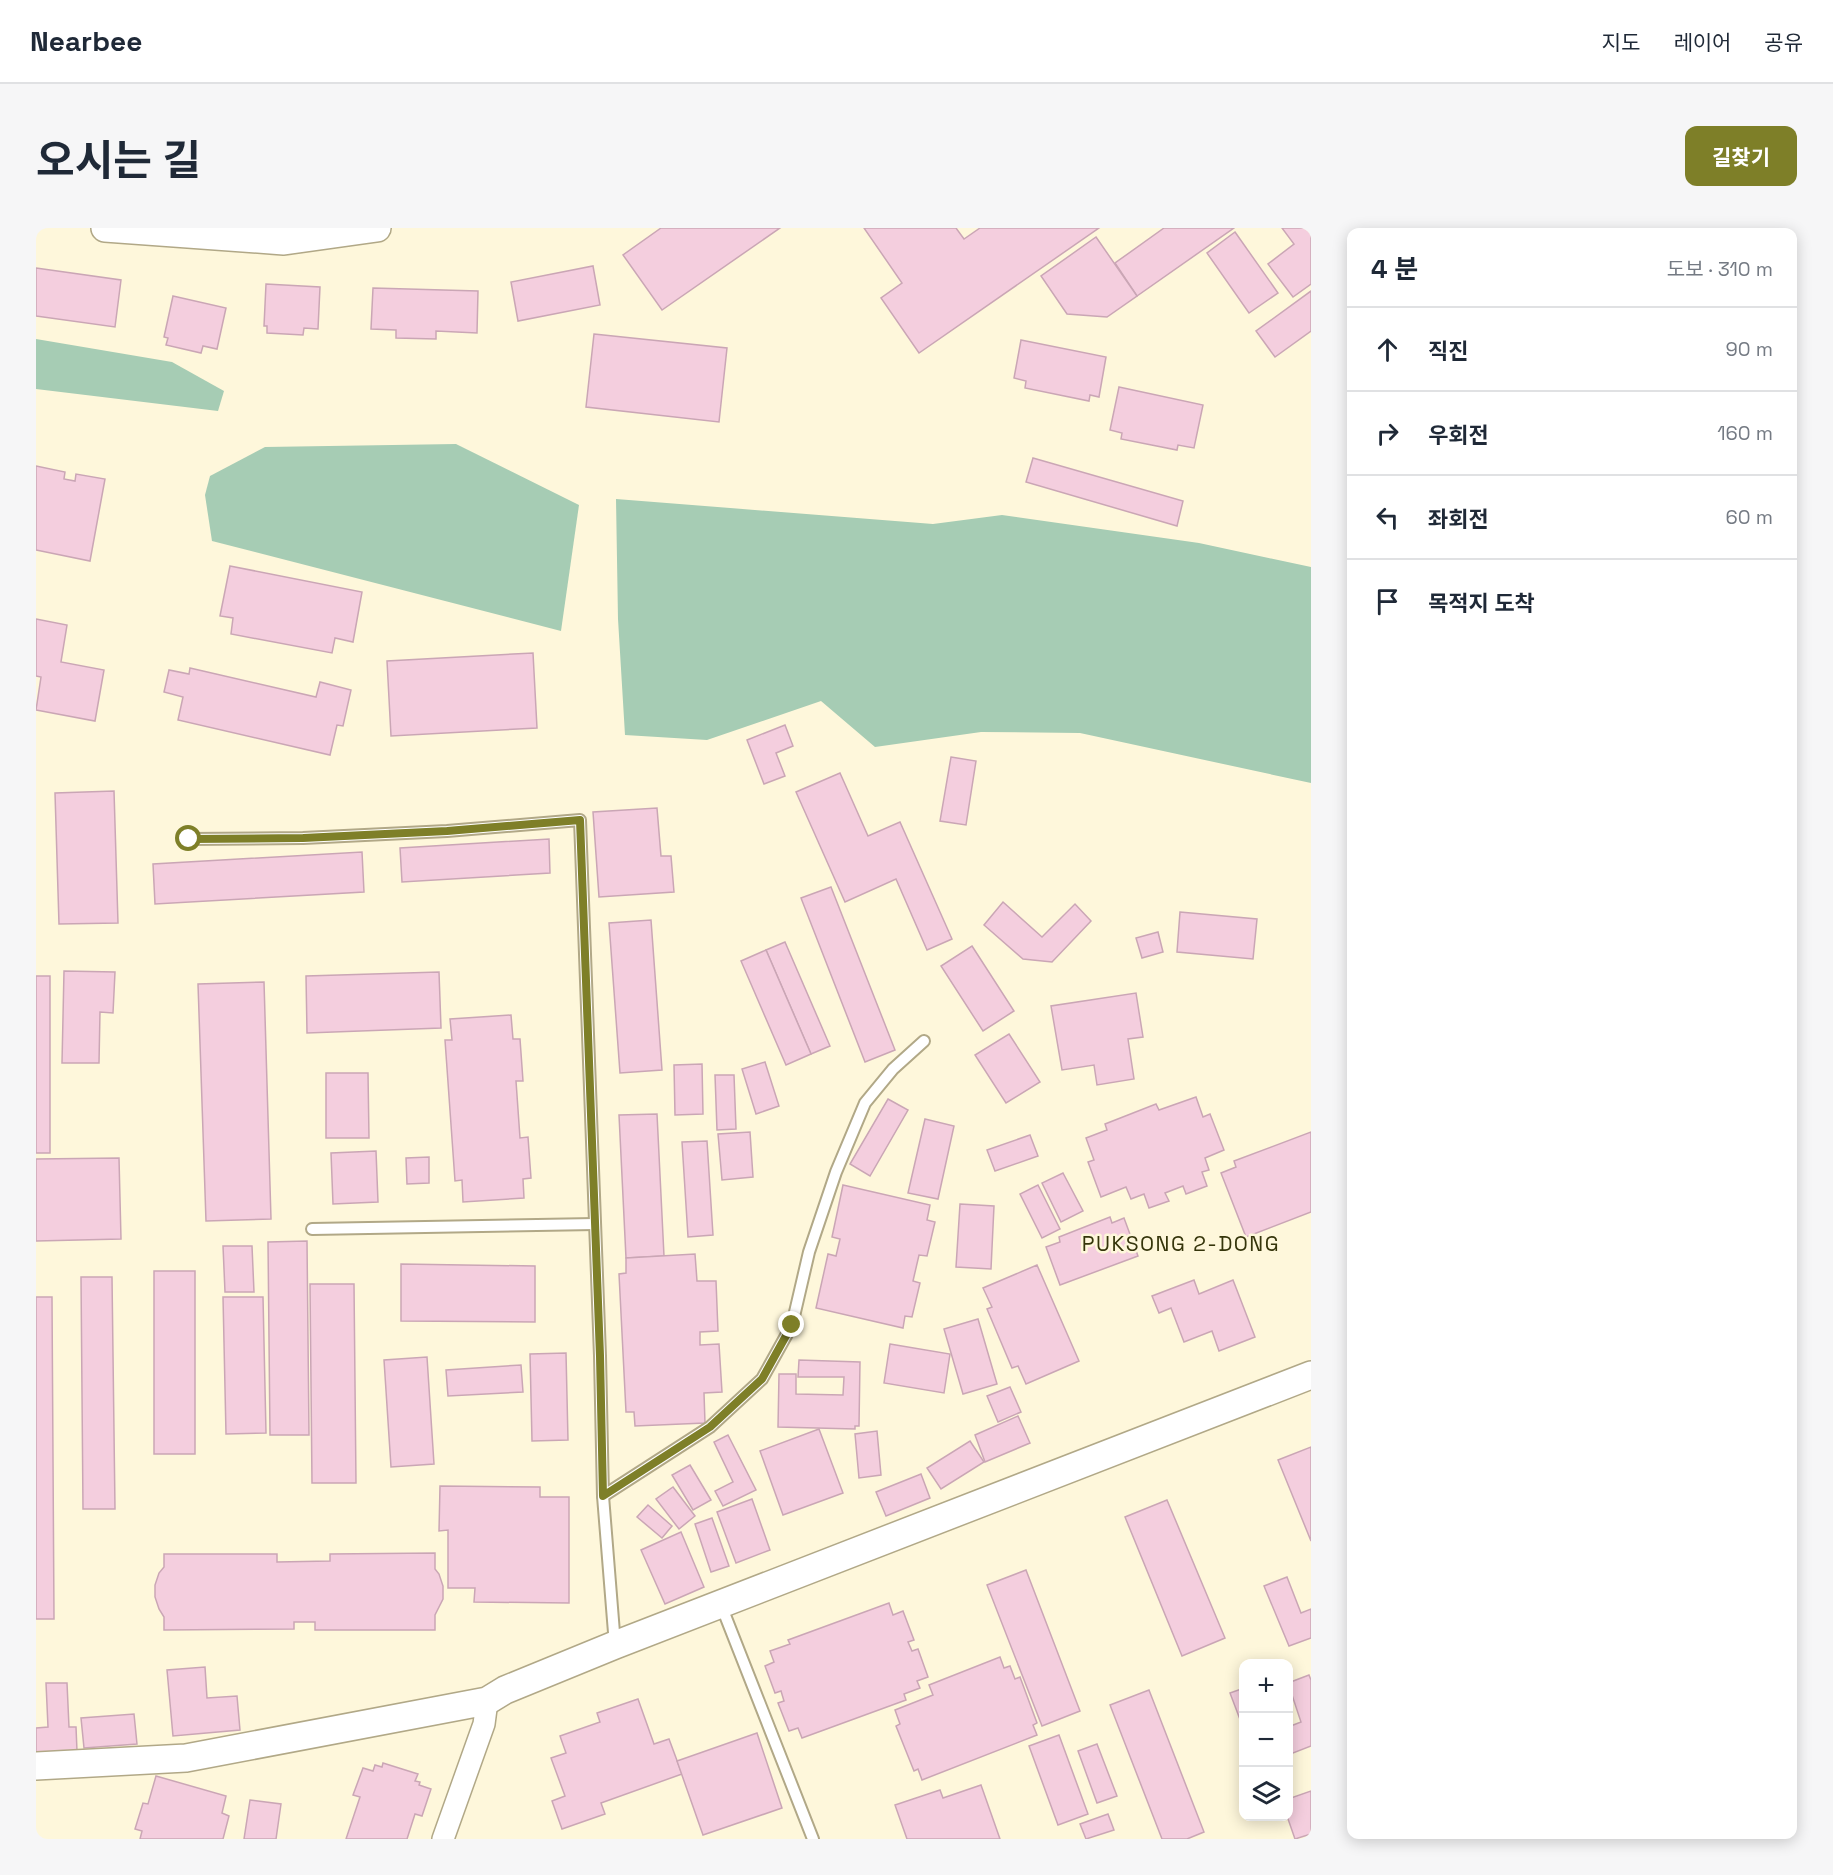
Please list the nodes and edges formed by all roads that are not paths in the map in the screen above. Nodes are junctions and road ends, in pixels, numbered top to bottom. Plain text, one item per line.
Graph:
1 (105, 228) edge
2 (377, 228) edge
3 (189, 839) dead end
4 (924, 1041) dead end
5 (595, 1224) junction
6 (312, 1229) dead end
7 (1311, 1375) edge
8 (603, 1496) junction
9 (720, 1605) junction
10 (615, 1645) junction
11 (487, 1701) junction
12 (36, 1766) edge
13 (443, 1839) edge
14 (813, 1839) edge

1 - 2 street
3 - 5 lane
4 - 8 lane
5 - 6 lane
5 - 8 lane
7 - 9 street
8 - 10 lane
9 - 10 street
9 - 14 lane
10 - 11 street
11 - 12 street
11 - 13 street

